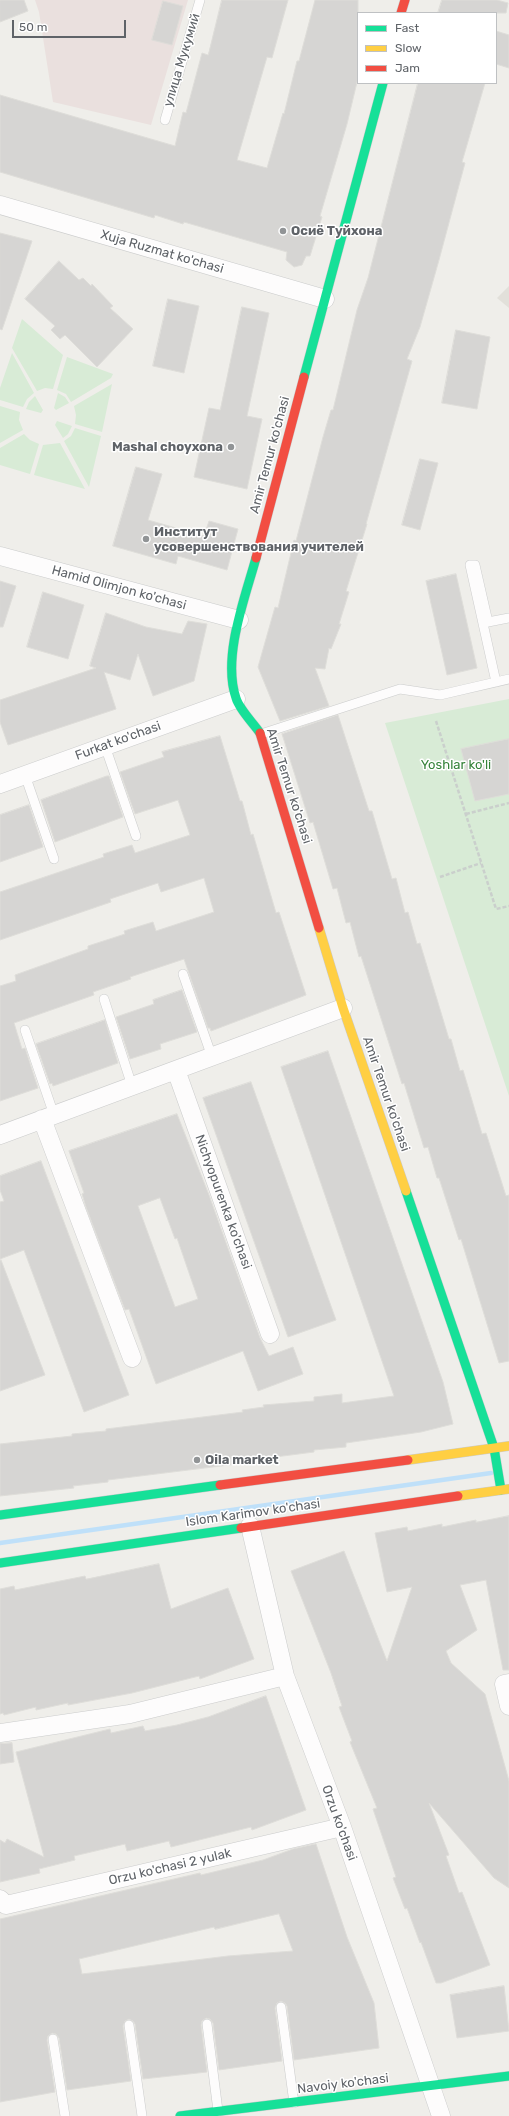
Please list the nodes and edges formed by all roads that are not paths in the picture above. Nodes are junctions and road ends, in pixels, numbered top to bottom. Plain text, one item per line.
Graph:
1 (200, 0) edge
2 (405, 0) edge
3 (401, 12) edge
4 (383, 84) edge
5 (165, 120) dead end
6 (0, 205) edge
7 (325, 299) junction
8 (0, 556) edge
9 (509, 618) edge
10 (239, 620) junction
11 (509, 679) edge
12 (496, 682) junction
13 (236, 699) junction
14 (261, 734) junction
15 (105, 746) junction
16 (25, 775) junction
17 (0, 784) edge
18 (136, 836) dead end
19 (54, 859) dead end
20 (183, 974) dead end
21 (104, 999) dead end
22 (343, 1008) junction
23 (25, 1030) dead end
24 (212, 1056) junction
25 (176, 1070) junction
26 (132, 1086) junction
27 (48, 1117) junction
28 (0, 1135) edge
29 (270, 1334) dead end
30 (132, 1358) dead end
31 (509, 1446) edge
32 (494, 1448) junction
33 (505, 1490) edge
34 (0, 1516) edge
35 (250, 1526) junction
36 (0, 1563) edge
37 (285, 1676) junction
38 (509, 1683) edge
39 (509, 1706) edge
40 (0, 1733) edge
41 (342, 1827) junction
42 (0, 1899) edge
43 (281, 2007) dead end
44 (207, 2024) dead end
45 (129, 2025) dead end
46 (53, 2039) dead end
47 (509, 2076) edge
48 (430, 2086) junction
49 (294, 2103) junction
50 (218, 2111) junction
51 (65, 2116) edge
52 (142, 2116) edge
53 (180, 2116) edge
54 (441, 2116) edge

1 - 5 lane, улица Мукумий
2 - 3 street
4 - 7 street, Amir Temur ko'chasi
6 - 7 street, Xuja Ruzmat ko'chasi
7 - 10 street, Amir Temur ko'chasi
8 - 10 street, Hamid Olimjon ko'chasi
9 - 12 lane
10 - 13 street, Amir Temur ko'chasi
11 - 12 lane
12 - 14 lane
13 - 14 street, Amir Temur ko'chasi
13 - 15 street, Furkat ko'chasi
14 - 22 street, Amir Temur ko'chasi
15 - 16 street, Furkat ko'chasi
15 - 18 lane
16 - 17 street, Furkat ko'chasi
16 - 19 lane
20 - 24 lane
21 - 26 lane
22 - 24 street
22 - 32 street, Amir Temur ko'chasi
23 - 27 lane
24 - 25 street
25 - 26 street
25 - 29 street, Nichyopurenka ko'chasi
26 - 27 street
27 - 28 street
27 - 30 street
31 - 32 street
32 - 33 street, Amir Temur ko'chasi
32 - 34 street
33 - 35 street, Islom Karimov ko'chasi
35 - 36 street, Islom Karimov ko'chasi
35 - 37 street, Orzu ko'chasi
37 - 40 street
37 - 41 street, Orzu ko'chasi
38 - 39 street
41 - 42 street, Orzu ko'chasi 2 yulak
41 - 48 street, Orzu ko'chasi
43 - 49 lane
44 - 50 lane
45 - 52 lane
46 - 51 lane
47 - 48 street, Navoiy ko'chasi
48 - 49 street, Navoiy ko'chasi
48 - 54 street, Orzu ko'chasi
49 - 50 street, Navoiy ko'chasi
50 - 53 street, Navoiy ko'chasi

